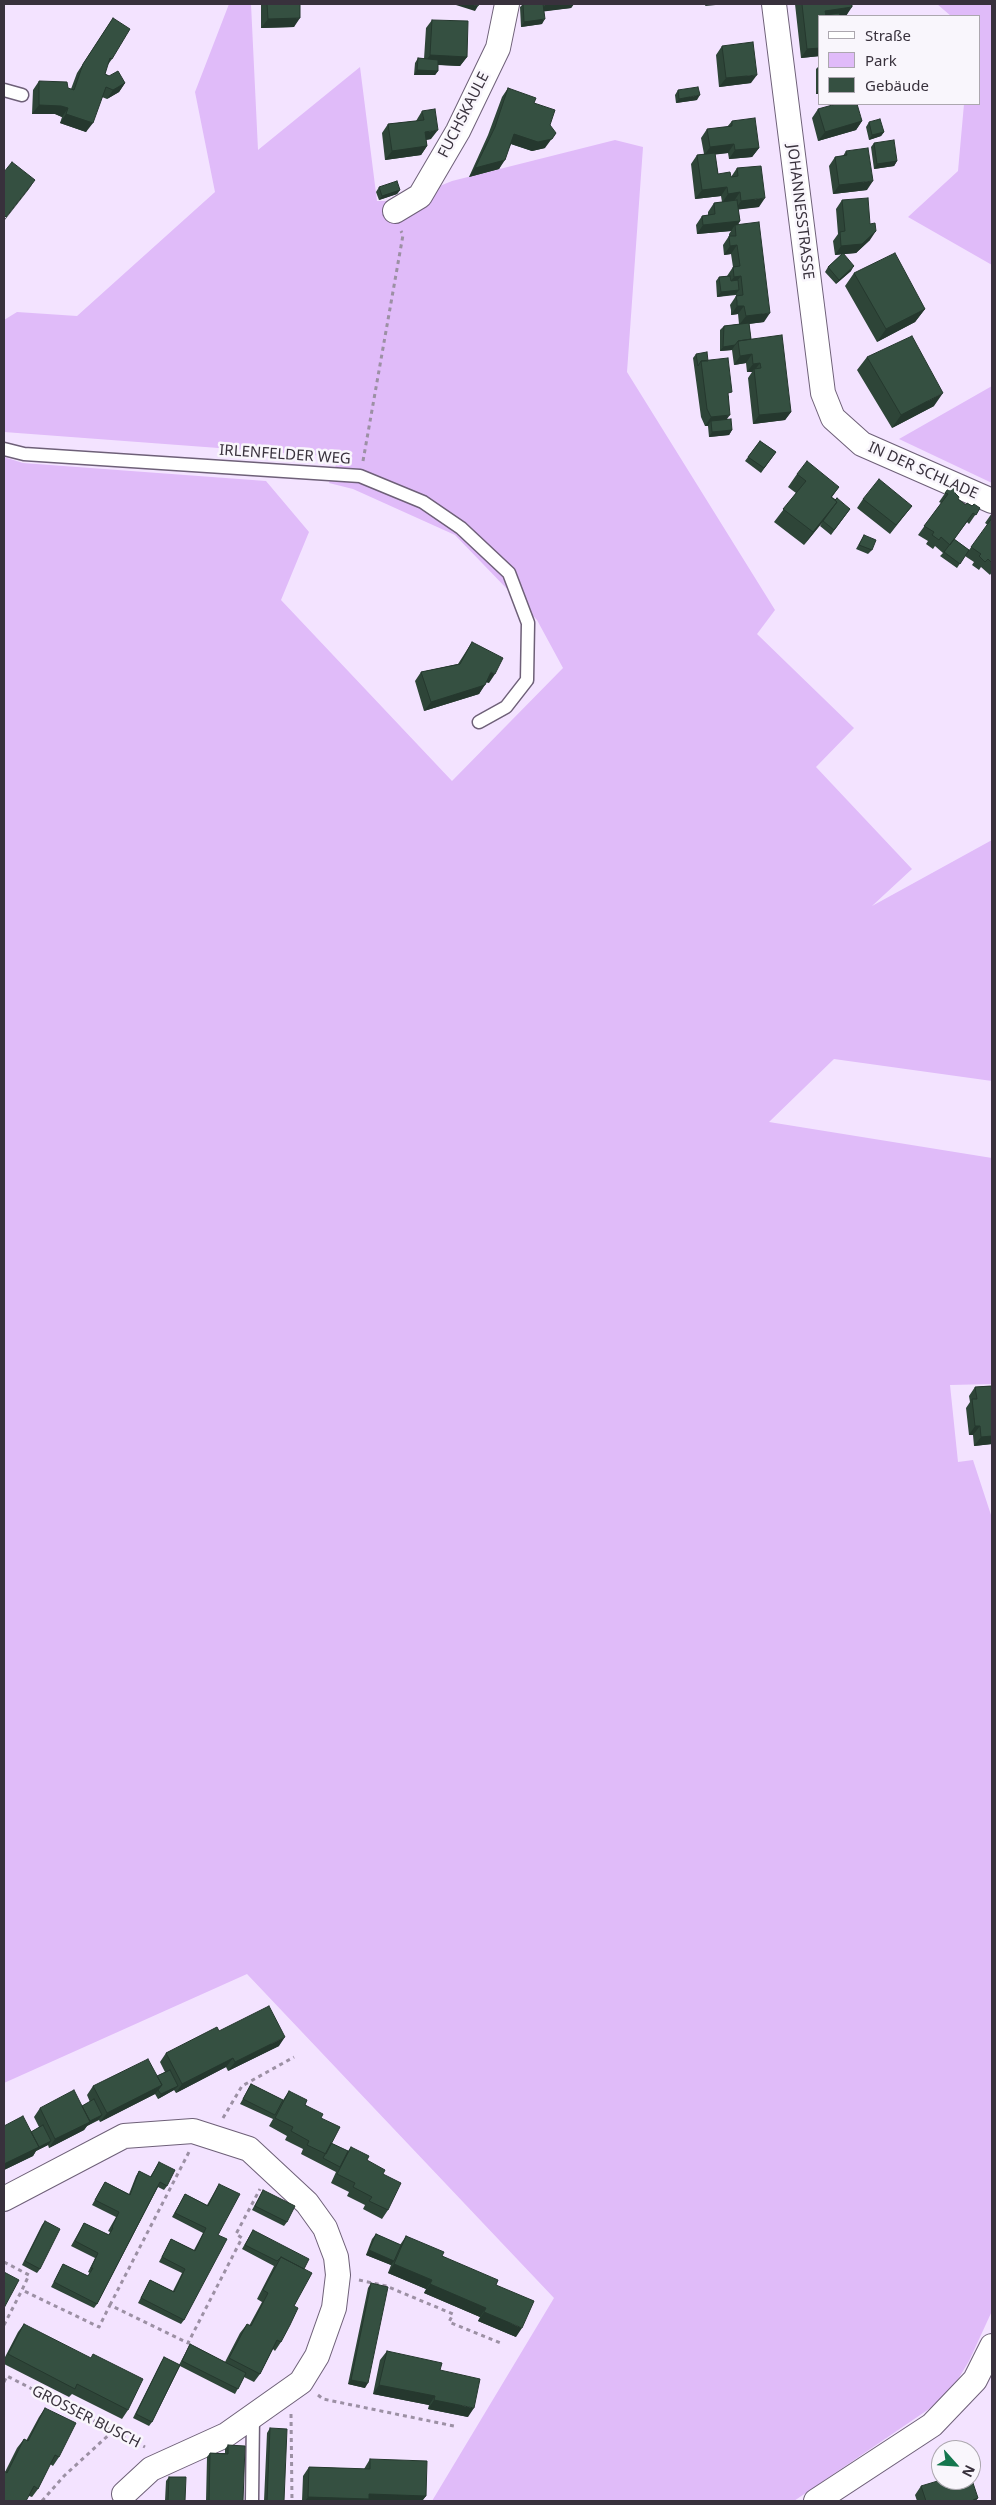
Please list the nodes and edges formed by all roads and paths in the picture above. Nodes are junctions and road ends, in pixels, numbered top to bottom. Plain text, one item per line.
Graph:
1 (507, 4) edge
2 (774, 4) edge
3 (4, 90) edge
4 (22, 95) dead end
5 (395, 211) joint
6 (833, 418) joint
7 (4, 449) edge
8 (360, 476) junction
9 (992, 502) edge
10 (479, 722) dead end
11 (294, 2057) dead end
12 (205, 2135) junction
13 (270, 2169) junction
14 (4, 2199) edge
15 (4, 2262) edge
16 (338, 2275) junction
17 (22, 2290) junction
18 (110, 2305) junction
19 (4, 2325) edge
20 (503, 2344) dead end
21 (992, 2346) edge
22 (5, 2375) edge
23 (4, 2382) edge
24 (296, 2387) junction
25 (253, 2416) junction
26 (454, 2426) dead end
27 (113, 2431) junction
28 (172, 2461) junction
29 (124, 2494) dead end
30 (252, 2500) dead end
31 (42, 2501) edge
32 (292, 2501) edge
33 (816, 2501) edge

1 - 5 street, FUCHSKAULE
2 - 6 street, JOHANNESSTRASSE
3 - 4 lane
5 - 8 path
6 - 9 street, IN DER SCHLADE
7 - 8 lane, IRLENFELDER WEG
8 - 10 lane, IRLENFELDER WEG
11 - 12 path
12 - 13 street
12 - 14 street
12 - 18 path
13 - 16 street
13 - 18 path
15 - 17 path
16 - 20 path
16 - 24 street
17 - 18 path
17 - 19 path
21 - 33 street
22 - 23 path, GROSSER BUSCH
22 - 27 path, GROSSER BUSCH
24 - 25 street
24 - 26 path
24 - 32 path
25 - 28 street
25 - 30 lane
27 - 28 path, GROSSER BUSCH
27 - 31 path
28 - 29 street

